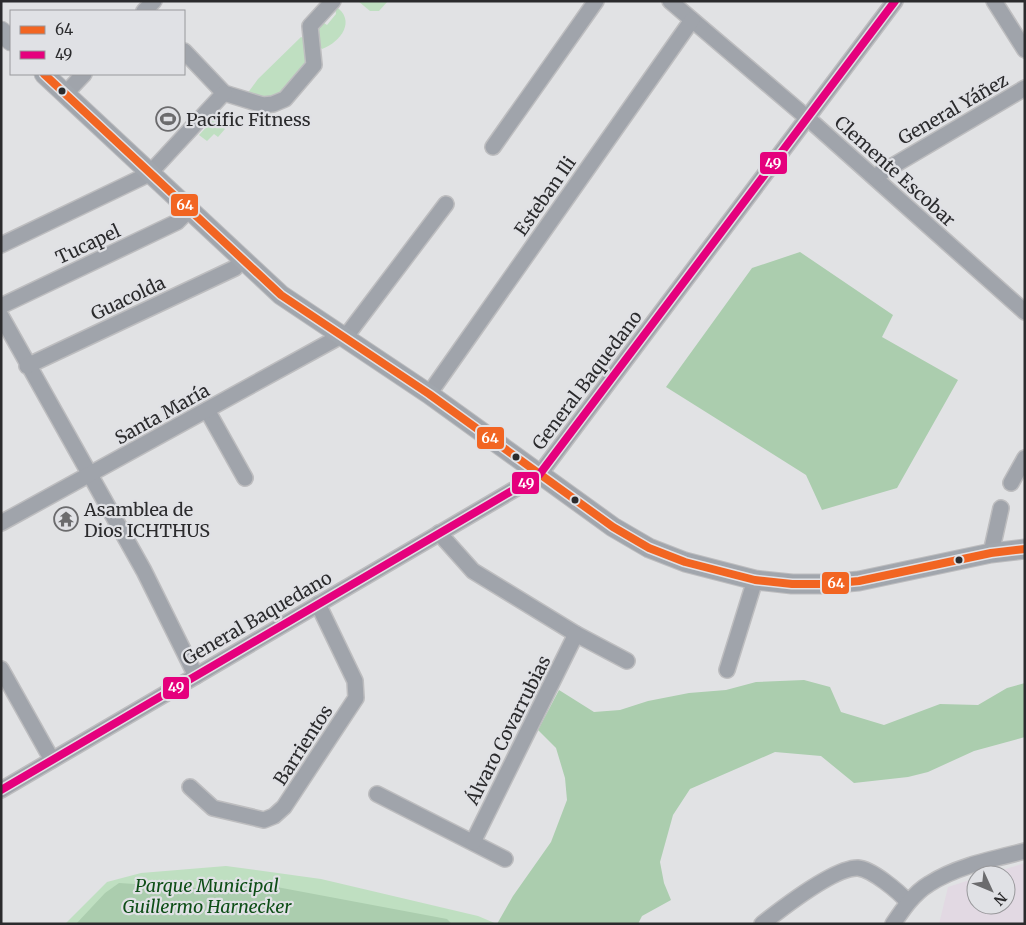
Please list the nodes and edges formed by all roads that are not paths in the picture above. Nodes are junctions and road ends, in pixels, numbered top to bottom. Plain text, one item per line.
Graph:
1 (333, 1) edge
2 (596, 1) edge
3 (670, 1) edge
4 (894, 1) edge
5 (994, 1) edge
6 (692, 20) junction
7 (1, 31) edge
8 (10, 40) edge
9 (1025, 50) edge
10 (185, 52) edge
11 (45, 75) edge
12 (83, 75) edge
13 (1025, 88) edge
14 (224, 93) junction
15 (65, 94) junction
16 (807, 118) junction
17 (493, 147) dead end
18 (149, 174) junction
19 (874, 177) junction
20 (446, 204) dead end
21 (188, 211) junction
22 (1, 245) edge
23 (241, 260) junction
24 (1, 306) edge
25 (1025, 312) edge
26 (1, 316) edge
27 (339, 336) junction
28 (28, 366) junction
29 (429, 394) junction
30 (208, 410) junction
31 (1025, 458) edge
32 (91, 474) junction
33 (539, 475) junction
34 (245, 478) dead end
35 (1011, 483) dead end
36 (1001, 508) dead end
37 (1, 522) edge
38 (439, 533) junction
39 (1025, 550) edge
40 (991, 553) junction
41 (755, 580) junction
42 (318, 604) junction
43 (576, 634) junction
44 (627, 661) dead end
45 (1, 669) edge
46 (727, 670) dead end
47 (196, 676) junction
48 (52, 760) junction
49 (190, 787) dead end
50 (1, 790) edge
51 (377, 794) dead end
52 (473, 842) junction
53 (1025, 851) edge
54 (505, 859) dead end
55 (908, 902) junction
56 (762, 924) edge
57 (893, 924) edge

1 - 14 street
2 - 17 street
3 - 6 street, Clemente Escobar
4 - 16 street, General Baquedano
5 - 9 street
6 - 16 street, Clemente Escobar
6 - 29 street, Esteban Ili
7 - 8 main road
10 - 14 street
11 - 15 main road
12 - 15 street
13 - 19 street, General Yáñez
14 - 18 street
15 - 18 main road
16 - 19 street, Clemente Escobar
16 - 33 street, General Baquedano
18 - 21 main road
18 - 22 street
19 - 25 street, Clemente Escobar
20 - 27 street, Santa María
21 - 23 main road
21 - 24 street, Tucapel
23 - 27 main road
23 - 28 street, Guacolda
26 - 28 street
27 - 29 main road
27 - 30 street, Santa María
28 - 32 street
29 - 33 main road
30 - 32 street, Santa María
30 - 34 street
31 - 35 street
32 - 37 street, Santa María
32 - 47 street
33 - 38 street, General Baquedano
33 - 41 main road
36 - 40 street
38 - 42 street, General Baquedano
38 - 43 street
39 - 40 main road
40 - 41 main road
41 - 46 street
42 - 47 street, General Baquedano
42 - 49 street, Barrientos
43 - 44 street
43 - 52 street, Álvaro Covarrubias
45 - 48 street
47 - 48 street, General Baquedano
48 - 50 street, General Baquedano
51 - 52 street
52 - 54 street
53 - 55 street
55 - 56 street
55 - 57 street

